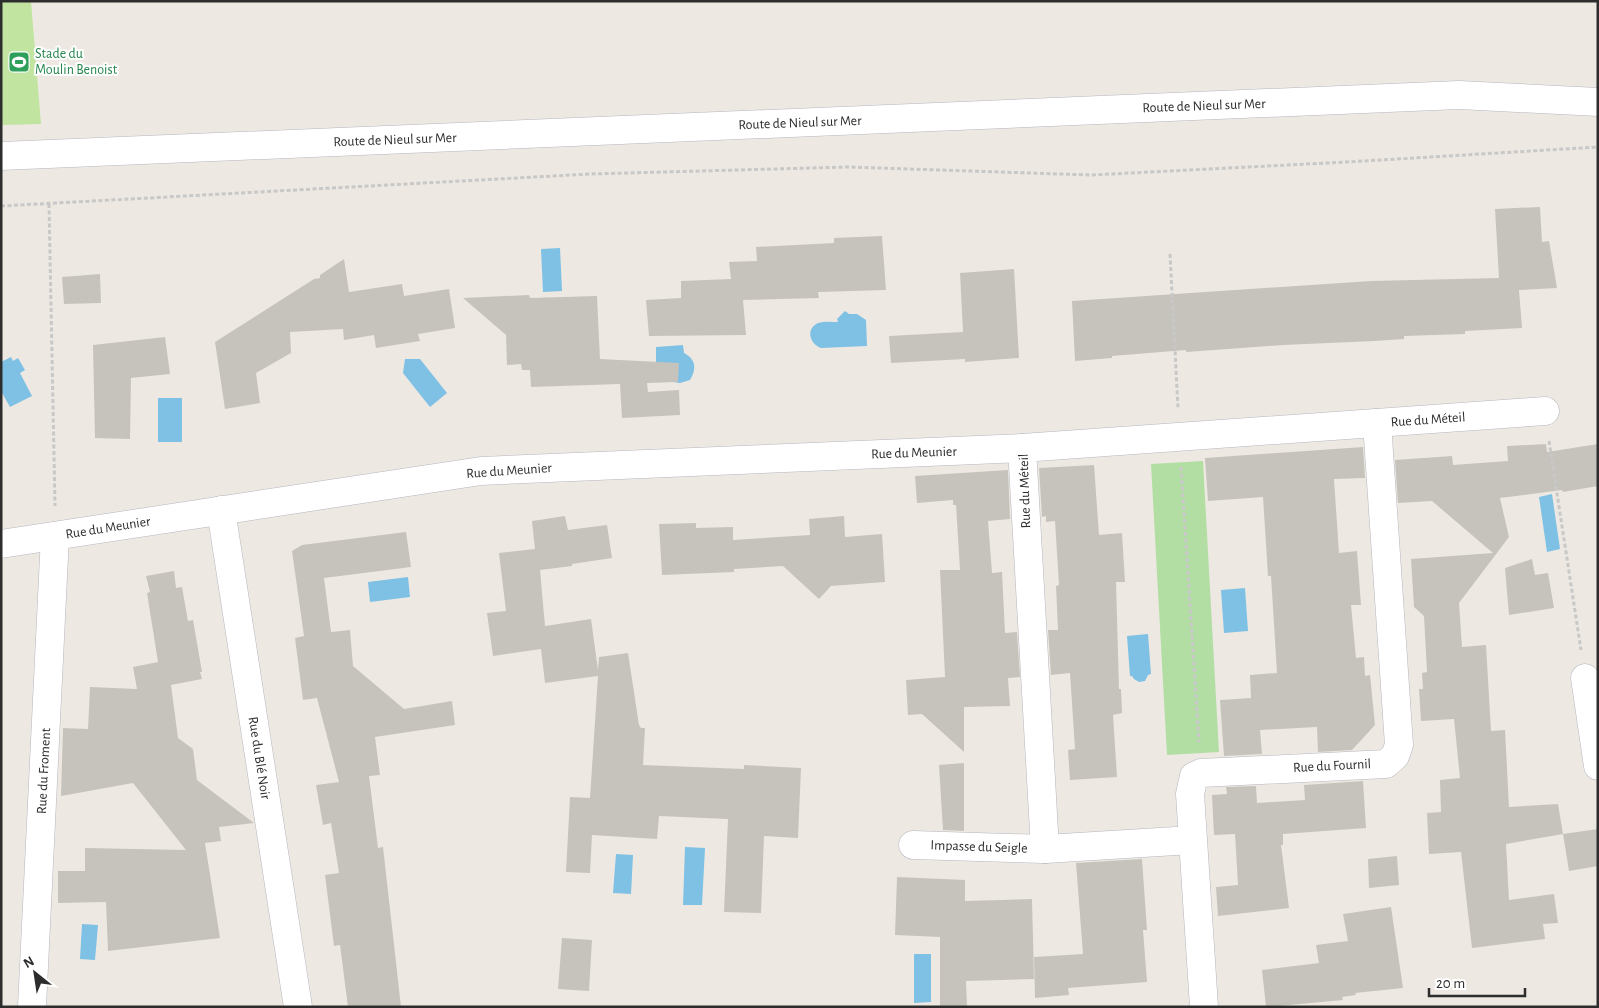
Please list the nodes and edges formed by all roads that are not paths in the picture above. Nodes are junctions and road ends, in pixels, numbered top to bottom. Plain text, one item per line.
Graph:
1 (1598, 102) edge
2 (1, 156) edge
3 (1545, 412) road end
4 (1377, 423) junction
5 (1022, 448) junction
6 (221, 510) junction
7 (55, 536) junction
8 (1, 544) edge
9 (1585, 678) road end
10 (1598, 766) edge
11 (1192, 840) junction
12 (913, 845) dead end
13 (1045, 849) junction
14 (32, 1007) edge
15 (298, 1007) edge
16 (1204, 1007) edge

1 - 2 street, Route de Nieul sur Mer
3 - 4 street, Rue du Méteil
4 - 5 street, Rue du Méteil
4 - 11 street, Rue du Fournil
5 - 6 street, Rue du Meunier
5 - 13 street, Rue du Méteil
6 - 7 street, Rue du Meunier
6 - 15 street, Rue du Blé Noir
7 - 8 street, Rue du Meunier
7 - 14 street, Rue du Froment
9 - 10 street
11 - 13 street
11 - 16 street
12 - 13 street, Impasse du Seigle

